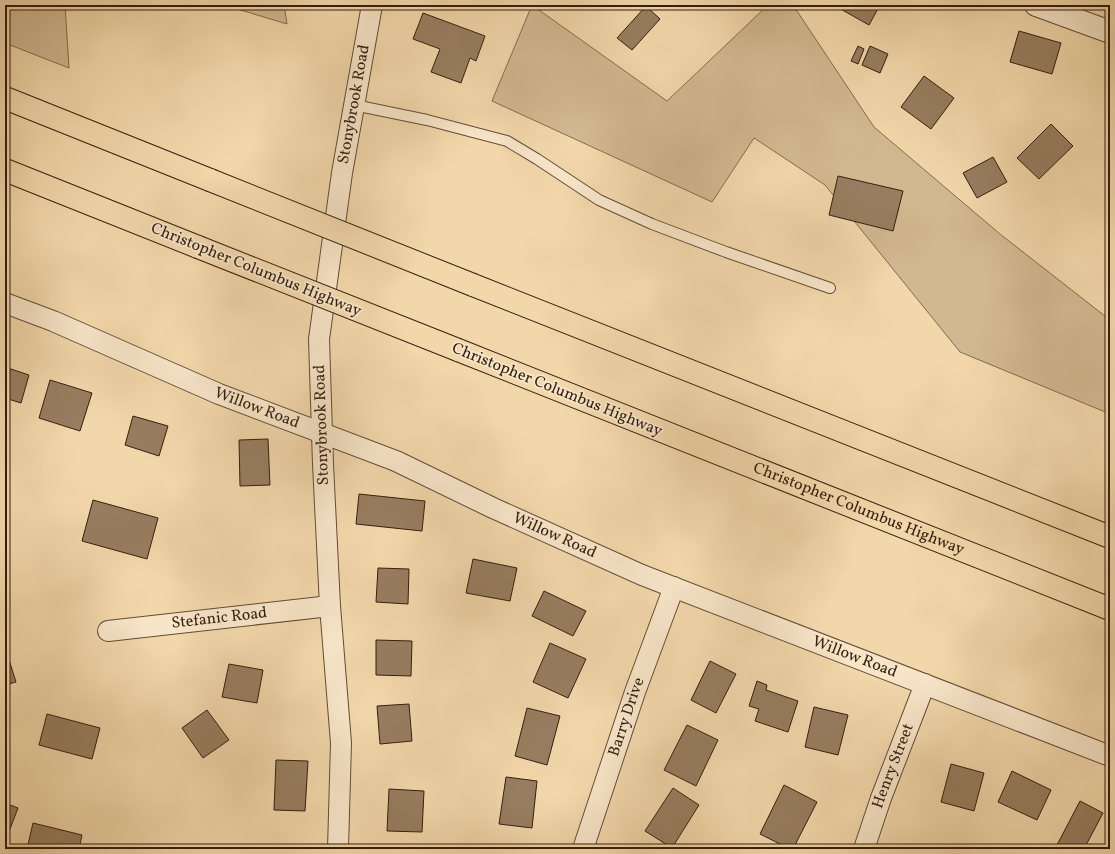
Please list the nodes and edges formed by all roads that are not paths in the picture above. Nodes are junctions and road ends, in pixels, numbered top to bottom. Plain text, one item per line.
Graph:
1 (372, 5) edge
2 (1036, 5) edge
3 (1110, 32) edge
4 (5, 98) edge
5 (354, 105) junction
6 (5, 170) edge
7 (830, 288) dead end
8 (5, 303) edge
9 (322, 433) junction
10 (1110, 537) edge
11 (674, 587) junction
12 (330, 606) junction
13 (1110, 609) edge
14 (108, 631) dead end
15 (925, 684) junction
16 (1110, 756) edge
17 (338, 849) edge
18 (583, 849) edge
19 (864, 849) edge

1 - 5 street, Stonybrook Road
2 - 3 street
4 - 10 highway, bridge
5 - 7 lane
5 - 9 street, Stonybrook Road
6 - 13 highway, Christopher Columbus Highway, bridge
8 - 9 street, Willow Road
9 - 11 street, Willow Road
9 - 12 street, Stonybrook Road
11 - 15 street, Willow Road
11 - 18 street, Barry Drive
12 - 14 street, Stefanic Road
12 - 17 street, Stonybrook Road
15 - 16 street, Willow Road
15 - 19 street, Henry Street

